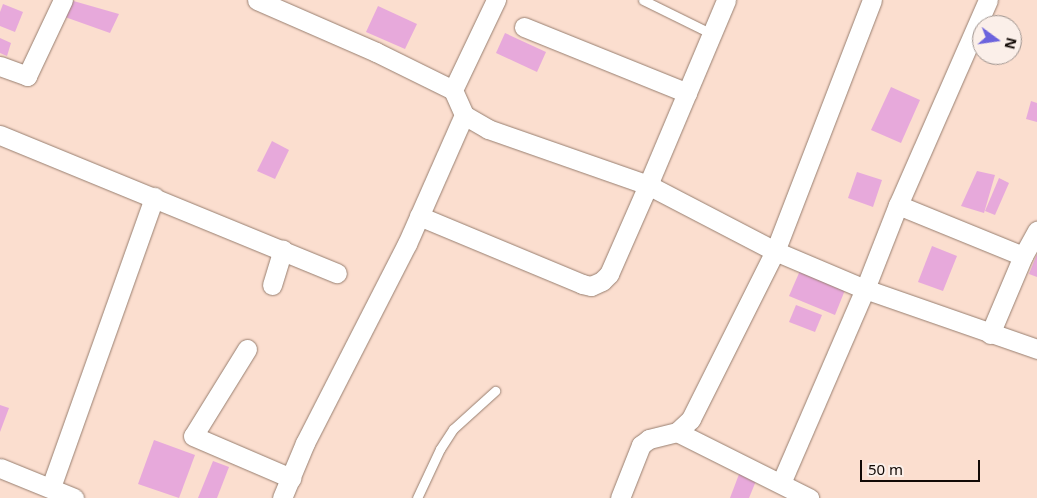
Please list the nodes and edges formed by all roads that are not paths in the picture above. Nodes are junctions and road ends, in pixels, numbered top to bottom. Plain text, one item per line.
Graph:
1 (63, 0) edge
2 (257, 0) edge
3 (496, 0) edge
4 (643, 0) edge
5 (726, 0) edge
6 (872, 0) edge
7 (988, 0) edge
8 (524, 27) dead end
9 (712, 34) junction
10 (0, 66) edge
11 (453, 90) junction
12 (687, 93) junction
13 (464, 115) junction
14 (0, 135) edge
15 (648, 185) junction
16 (154, 197) junction
17 (898, 205) junction
18 (419, 216) junction
19 (1037, 231) edge
20 (283, 250) junction
21 (775, 252) junction
22 (1023, 256) junction
23 (336, 273) dead end
24 (272, 285) dead end
25 (865, 290) junction
26 (990, 334) junction
27 (1037, 349) edge
28 (247, 350) dead end
29 (495, 391) dead end
30 (677, 432) junction
31 (0, 468) edge
32 (291, 478) junction
33 (781, 483) junction
34 (51, 487) junction
35 (74, 498) edge
36 (282, 498) edge
37 (417, 498) edge
38 (620, 498) edge
39 (809, 498) edge

1 - 10 street
2 - 11 street
3 - 11 street
4 - 9 lane
5 - 9 street
6 - 21 street
7 - 17 street
8 - 12 street
9 - 12 street
11 - 13 street
12 - 15 street
13 - 15 street
13 - 18 street
14 - 16 street
15 - 18 street
15 - 21 street
16 - 20 street
16 - 34 street
17 - 22 street
17 - 25 street
18 - 32 street
19 - 22 street
20 - 23 street
20 - 24 street
21 - 25 street
21 - 30 street
22 - 26 street
25 - 26 street
25 - 33 street
26 - 27 street
28 - 32 street
29 - 37 lane
30 - 33 street
30 - 38 street
31 - 34 street
32 - 36 street
33 - 39 street
34 - 35 street

